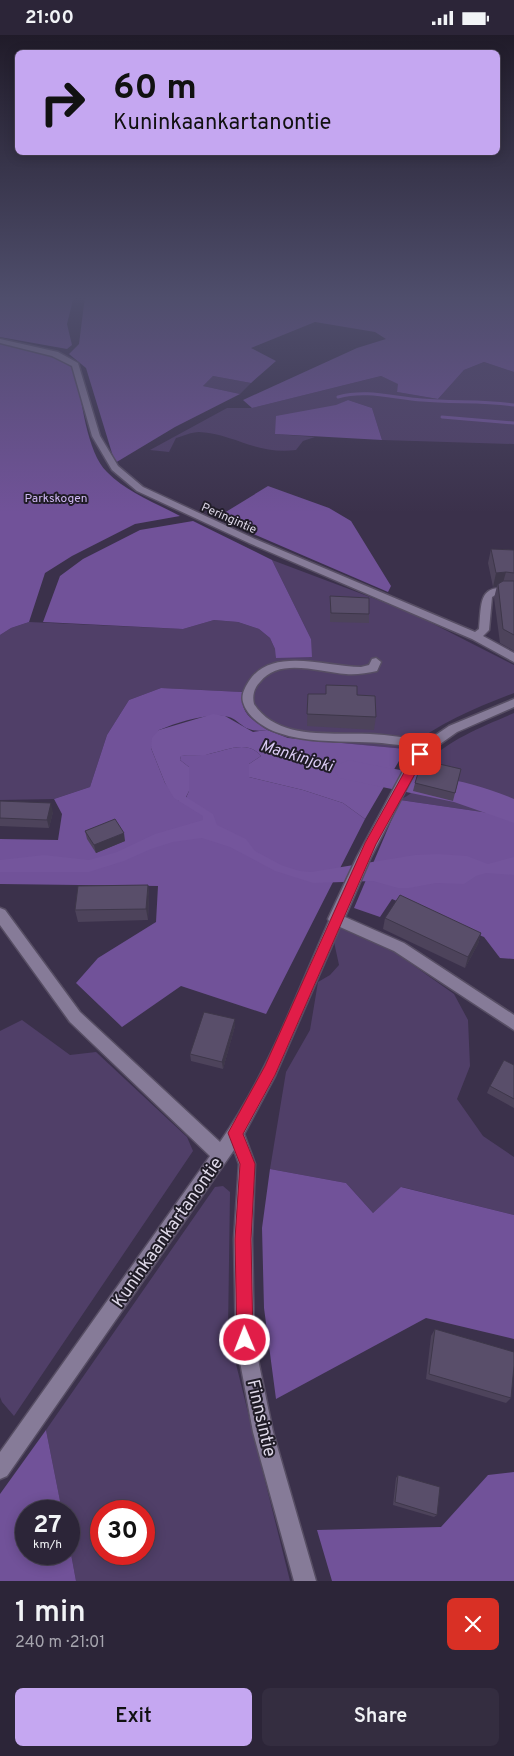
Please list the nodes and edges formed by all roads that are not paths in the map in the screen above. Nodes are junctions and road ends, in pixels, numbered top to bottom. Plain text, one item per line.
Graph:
1 (76, 368) edge
2 (514, 591) edge
3 (476, 637) junction
4 (514, 658) edge
5 (376, 662) dead end
6 (514, 703) edge
7 (429, 746) junction
8 (0, 914) edge
9 (336, 919) junction
10 (514, 1023) edge
11 (236, 1133) junction
12 (221, 1155) junction
13 (0, 1469) edge
14 (305, 1581) edge

1 - 3 street, Peringintie
2 - 3 street
3 - 4 street, Peringintie
5 - 7 street
6 - 7 street, Kuninkaankartanontie
7 - 9 street, Kuninkaankartanontie
8 - 12 street
9 - 10 street
9 - 11 street, Kuninkaankartanontie
11 - 12 street, Kuninkaankartanontie
11 - 14 street, Finnsintie
12 - 13 street, Kuninkaankartanontie

